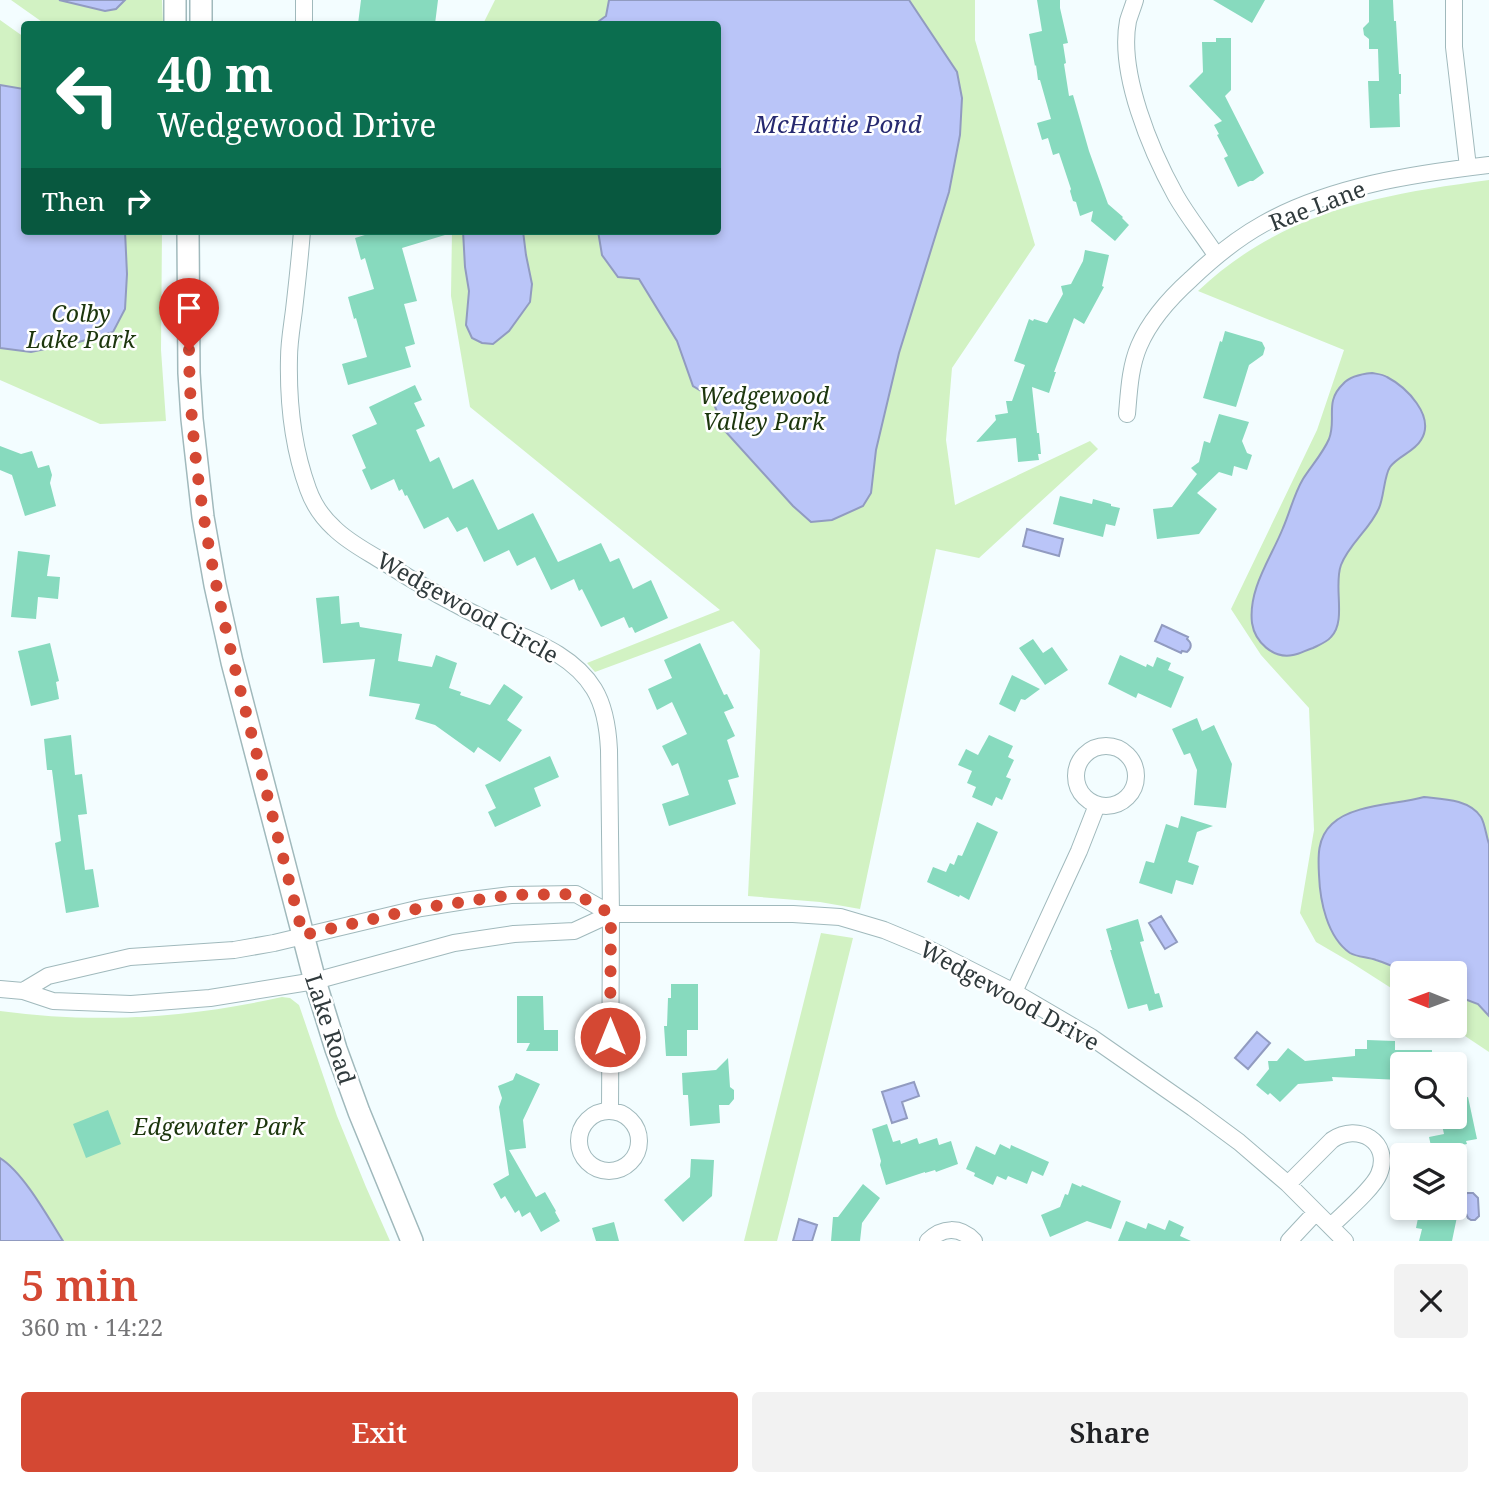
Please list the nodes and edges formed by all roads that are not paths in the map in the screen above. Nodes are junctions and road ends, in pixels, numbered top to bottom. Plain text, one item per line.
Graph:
1 (175, 0) edge
2 (201, 0) edge
3 (304, 0) edge
4 (1135, 0) edge
5 (1454, 0) edge
6 (175, 21) edge
7 (201, 21) edge
8 (304, 21) edge
9 (1489, 165) edge
10 (1468, 167) junction
11 (188, 235) edge
12 (302, 235) edge
13 (1216, 255) junction
14 (1127, 414) dead end
15 (1097, 805) dead end
16 (611, 914) junction
17 (303, 935) junction
18 (315, 981) junction
19 (0, 989) edge
20 (23, 991) junction
21 (1014, 992) junction
22 (610, 1111) dead end
23 (1288, 1184) junction
24 (1316, 1212) junction
25 (1331, 1226) junction
26 (412, 1241) edge
27 (928, 1241) edge
28 (974, 1241) edge
29 (1289, 1241) edge
30 (1345, 1241) edge

1 - 6 street
2 - 7 street
3 - 8 street
4 - 13 street
5 - 10 street
9 - 10 street, Rae Lane
10 - 13 street, Rae Lane
11 - 17 street, Lake Road
12 - 16 street, Wedgewood Circle
13 - 14 street, Rae Lane
15 - 21 street
16 - 17 street, Wedgewood Drive
16 - 18 street, Wedgewood Drive
16 - 21 street, Wedgewood Drive
16 - 22 street, Wedgewood Circle
17 - 18 street, Lake Road
17 - 20 street, Wedgewood Drive
18 - 20 street, Wedgewood Drive
18 - 26 street, Lake Road
19 - 20 street, Wedgewood Drive
21 - 23 street, Wedgewood Drive
23 - 24 street, Wedgewood Drive
23 - 25 street
24 - 25 street, Wedgewood Drive
24 - 29 street
25 - 30 street, Wedgewood Drive
27 - 28 street

